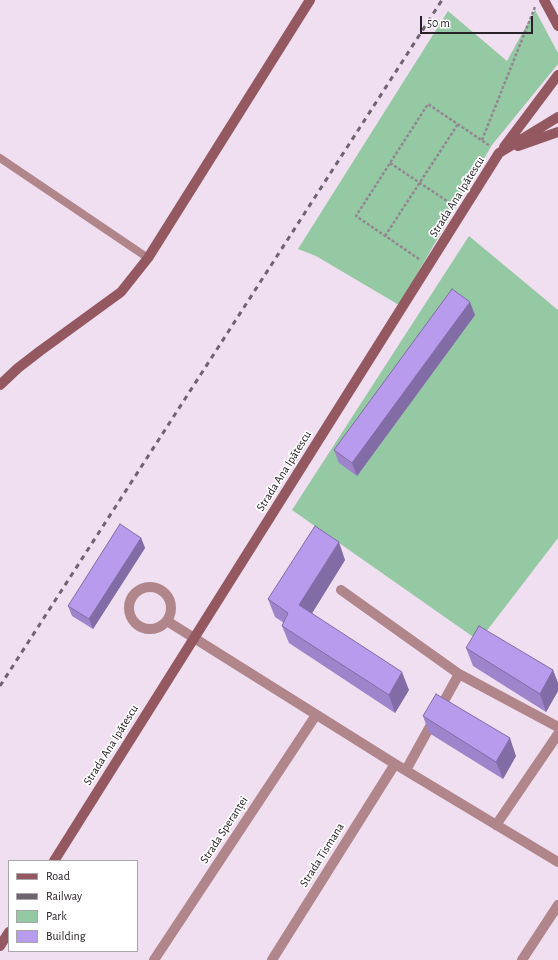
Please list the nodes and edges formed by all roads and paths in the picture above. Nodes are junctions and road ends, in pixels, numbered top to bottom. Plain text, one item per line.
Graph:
1 (310, 0) edge
2 (538, 0) edge
3 (544, 0) edge
4 (558, 26) edge
5 (558, 75) edge
6 (558, 117) edge
7 (458, 124) junction
8 (558, 132) edge
9 (482, 140) junction
10 (499, 152) junction
11 (0, 158) edge
12 (390, 163) junction
13 (420, 183) junction
14 (462, 212) junction
15 (386, 236) junction
16 (148, 258) junction
17 (429, 266) junction
18 (0, 385) edge
19 (341, 590) dead end
20 (167, 621) junction
21 (193, 639) junction
22 (459, 674) junction
23 (316, 715) junction
24 (558, 727) edge
25 (558, 734) edge
26 (395, 764) junction
27 (406, 770) junction
28 (496, 825) junction
29 (55, 860) edge
30 (558, 862) edge
31 (558, 905) edge
32 (8, 934) edge
33 (0, 946) edge
34 (154, 960) edge
35 (272, 960) edge
36 (522, 960) edge

1 - 16 street
2 - 9 path
3 - 4 street
5 - 10 street
6 - 10 street, Strada Ana Ipătescu
7 - 9 path
7 - 12 path
7 - 13 path
8 - 10 street
9 - 10 path
10 - 14 street, Strada Ana Ipătescu
11 - 16 lane
12 - 13 path
12 - 15 path
13 - 14 path
13 - 15 path
14 - 17 street, Strada Ana Ipătescu
15 - 17 path
16 - 18 street
17 - 21 street, Strada Ana Ipătescu
19 - 22 street
20 - 20 street
20 - 21 street
21 - 23 street
21 - 29 street, Strada Ana Ipătescu
22 - 24 street
22 - 27 street
23 - 26 street
23 - 34 street, Strada Speranței
25 - 28 street
26 - 27 street
26 - 35 street, Strada Tismana
27 - 28 street
28 - 30 street
31 - 36 street
32 - 33 street

